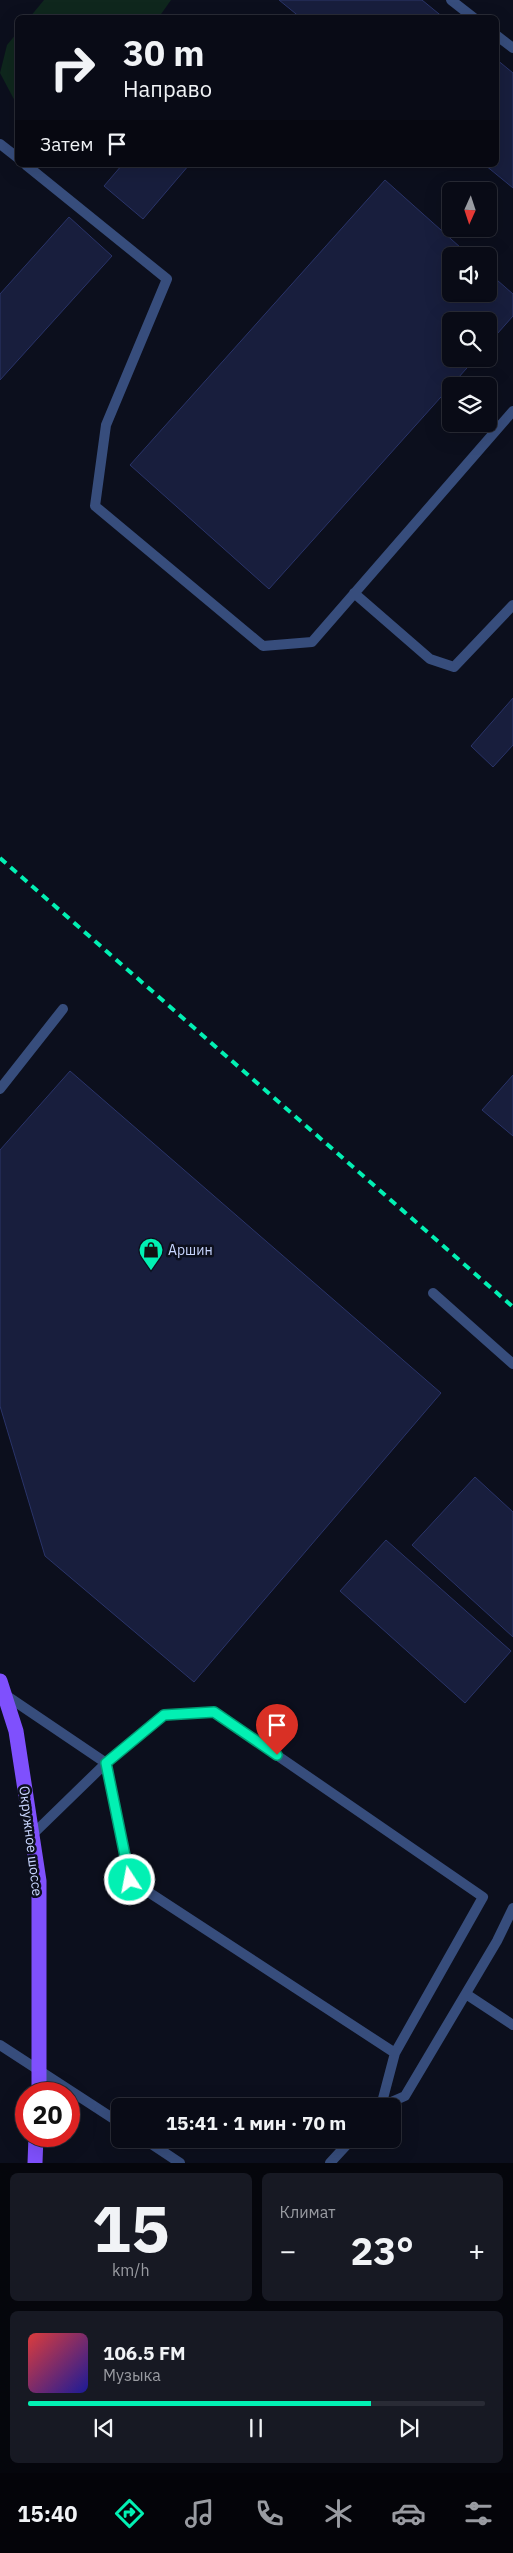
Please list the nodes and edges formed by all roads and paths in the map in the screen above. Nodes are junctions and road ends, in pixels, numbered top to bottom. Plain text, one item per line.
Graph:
1 (451, 0) edge
2 (470, 15) edge
3 (499, 37) edge
4 (513, 48) edge
5 (0, 144) edge
6 (15, 156) edge
7 (28, 167) edge
8 (513, 411) edge
9 (354, 593) junction
10 (513, 605) edge
11 (62, 1009) dead end
12 (0, 1089) edge
13 (433, 1293) dead end
14 (513, 1364) edge
15 (2, 1687) edge
16 (106, 1763) junction
17 (32, 1835) junction
18 (513, 1908) edge
19 (466, 1994) junction
20 (513, 2025) edge
21 (0, 2045) edge
22 (395, 2053) junction
23 (40, 2070) junction
24 (40, 2082) edge
25 (383, 2098) edge
26 (400, 2098) edge
27 (111, 2117) edge
28 (36, 2147) edge
29 (158, 2148) edge
30 (344, 2148) edge
31 (35, 2163) edge
32 (180, 2163) edge
33 (330, 2163) edge

1 - 2 street
3 - 4 street
5 - 6 street
7 - 9 street
8 - 9 street
9 - 10 street
11 - 12 street
13 - 14 street
15 - 16 street
15 - 17 main road, Окружное шоссе
16 - 17 street
16 - 22 street
16 - 22 street
17 - 23 main road, Окружное шоссе
18 - 19 street
19 - 20 street
19 - 26 street
21 - 23 street
22 - 25 street
23 - 24 main road, Окружное шоссе
23 - 27 street
28 - 31 main road
29 - 32 street
30 - 33 street

